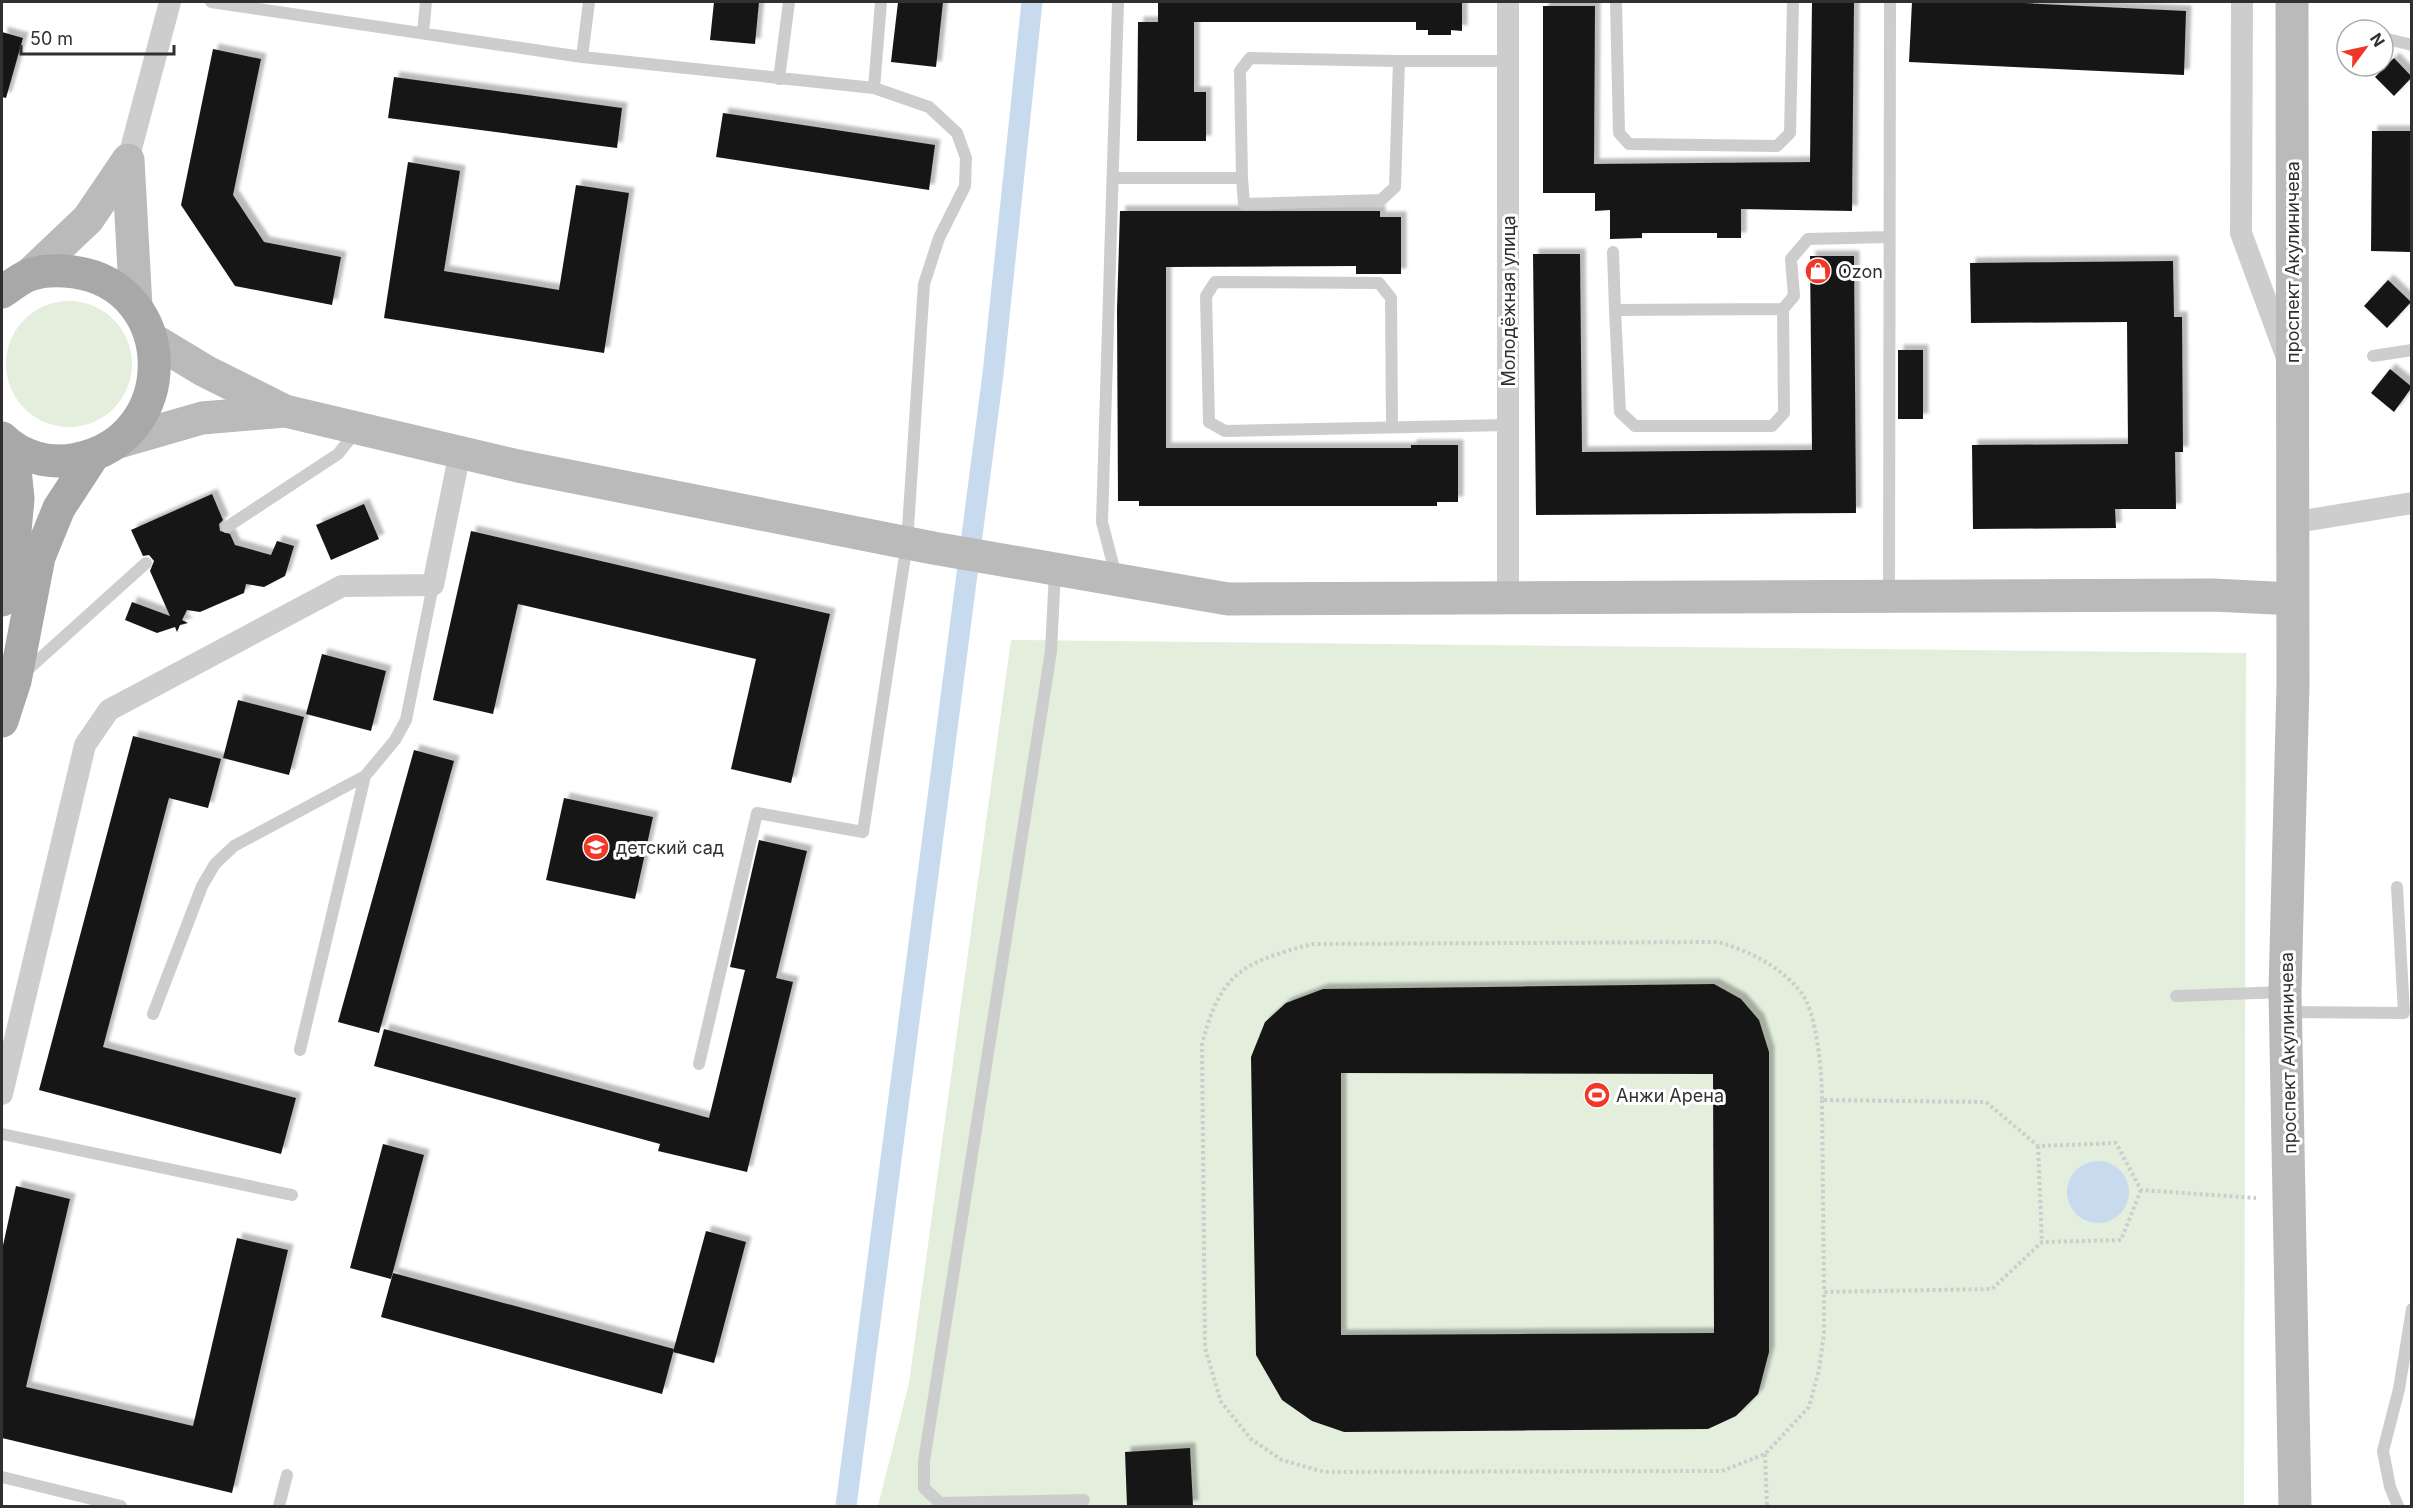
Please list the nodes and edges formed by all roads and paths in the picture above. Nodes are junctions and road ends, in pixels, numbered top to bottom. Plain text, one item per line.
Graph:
1 (170, 2) edge
2 (211, 2) edge
3 (308, 2) edge
4 (426, 2) edge
5 (589, 2) edge
6 (789, 2) edge
7 (881, 2) edge
8 (1118, 2) edge
9 (1508, 2) edge
10 (1616, 2) edge
11 (1793, 2) edge
12 (1890, 2) edge
13 (2242, 2) edge
14 (2292, 2) edge
15 (304, 15) junction
16 (423, 33) junction
17 (2395, 41) edge
18 (2412, 45) edge
19 (582, 57) junction
20 (1399, 61) junction
21 (1508, 61) junction
22 (779, 79) junction
23 (874, 88) junction
24 (128, 160) junction
25 (1242, 177) junction
26 (1113, 178) junction
27 (1889, 237) junction
28 (1613, 252) dead end
29 (29, 275) junction
30 (2, 292) edge
31 (136, 307) junction
32 (1783, 309) junction
33 (1615, 310) junction
34 (152, 339) junction
35 (2412, 350) edge
36 (2373, 356) dead end
37 (2292, 370) junction
38 (285, 411) junction
39 (1508, 425) junction
40 (1392, 427) junction
41 (359, 429) junction
42 (7, 443) edge
43 (106, 449) junction
44 (460, 452) junction
45 (2412, 502) edge
46 (2291, 523) junction
47 (227, 527) dead end
48 (920, 546) junction
49 (146, 563) dead end
50 (1039, 567) junction
51 (1117, 580) junction
52 (433, 585) junction
53 (1889, 597) junction
54 (2292, 599) junction
55 (2, 600) edge
56 (1508, 600) junction
57 (15, 681) junction
58 (2, 721) edge
59 (365, 776) junction
60 (2397, 887) dead end
61 (2176, 996) dead end
62 (2285, 1002) junction
63 (153, 1014) dead end
64 (300, 1050) dead end
65 (699, 1064) dead end
66 (2, 1094) edge
67 (1822, 1100) junction
68 (2, 1134) edge
69 (2038, 1146) junction
70 (2141, 1190) junction
71 (292, 1195) dead end
72 (2256, 1198) dead end
73 (2042, 1242) junction
74 (1824, 1292) junction
75 (2412, 1309) edge
76 (1765, 1454) junction
77 (287, 1475) dead end
78 (2, 1477) edge
79 (1084, 1500) dead end
80 (121, 1506) edge
81 (279, 1506) edge
82 (1767, 1506) edge
83 (2295, 1506) edge
84 (2398, 1506) edge

1 - 24 street
2 - 15 lane
3 - 15 lane
4 - 16 lane
5 - 19 lane
6 - 22 lane
7 - 23 lane
8 - 26 lane
9 - 21 street, Молодёжная улица
10 - 11 lane
12 - 27 lane
13 - 37 street
14 - 37 street, проспект Акулиничева
15 - 16 lane
16 - 19 lane
17 - 18 lane
19 - 22 lane
20 - 21 lane
20 - 25 lane
20 - 25 lane
21 - 39 street, Молодёжная улица
22 - 23 lane
23 - 48 lane
24 - 29 street
24 - 31 street
25 - 26 lane
26 - 51 lane
27 - 32 lane
27 - 53 lane
28 - 33 lane
29 - 30 main road
29 - 31 main road
31 - 34 main road
32 - 33 lane
32 - 33 lane
34 - 38 street
34 - 43 main road
35 - 36 lane
37 - 46 street, проспект Акулиничева
38 - 41 street
38 - 43 street
39 - 40 lane
39 - 56 street, Молодёжная улица
40 - 40 lane
41 - 44 street
41 - 47 lane
42 - 43 main road
42 - 55 main road
43 - 57 main road
44 - 48 street
44 - 52 street
45 - 46 street
46 - 54 street, проспект Акулиничева
48 - 50 street
48 - 65 lane
49 - 57 lane
50 - 51 street
50 - 79 lane
51 - 56 street
52 - 59 lane
52 - 66 street
53 - 54 street
53 - 56 street
54 - 62 street, проспект Акулиничева
57 - 58 main road
59 - 63 lane
59 - 64 lane
60 - 62 lane
61 - 62 lane
62 - 83 street, проспект Акулиничева
67 - 69 path
67 - 74 path
67 - 76 path
68 - 71 lane
69 - 70 path
69 - 73 path
70 - 72 path
70 - 73 path
73 - 74 path
74 - 76 path
75 - 84 lane
76 - 82 path
77 - 81 lane
78 - 80 lane

